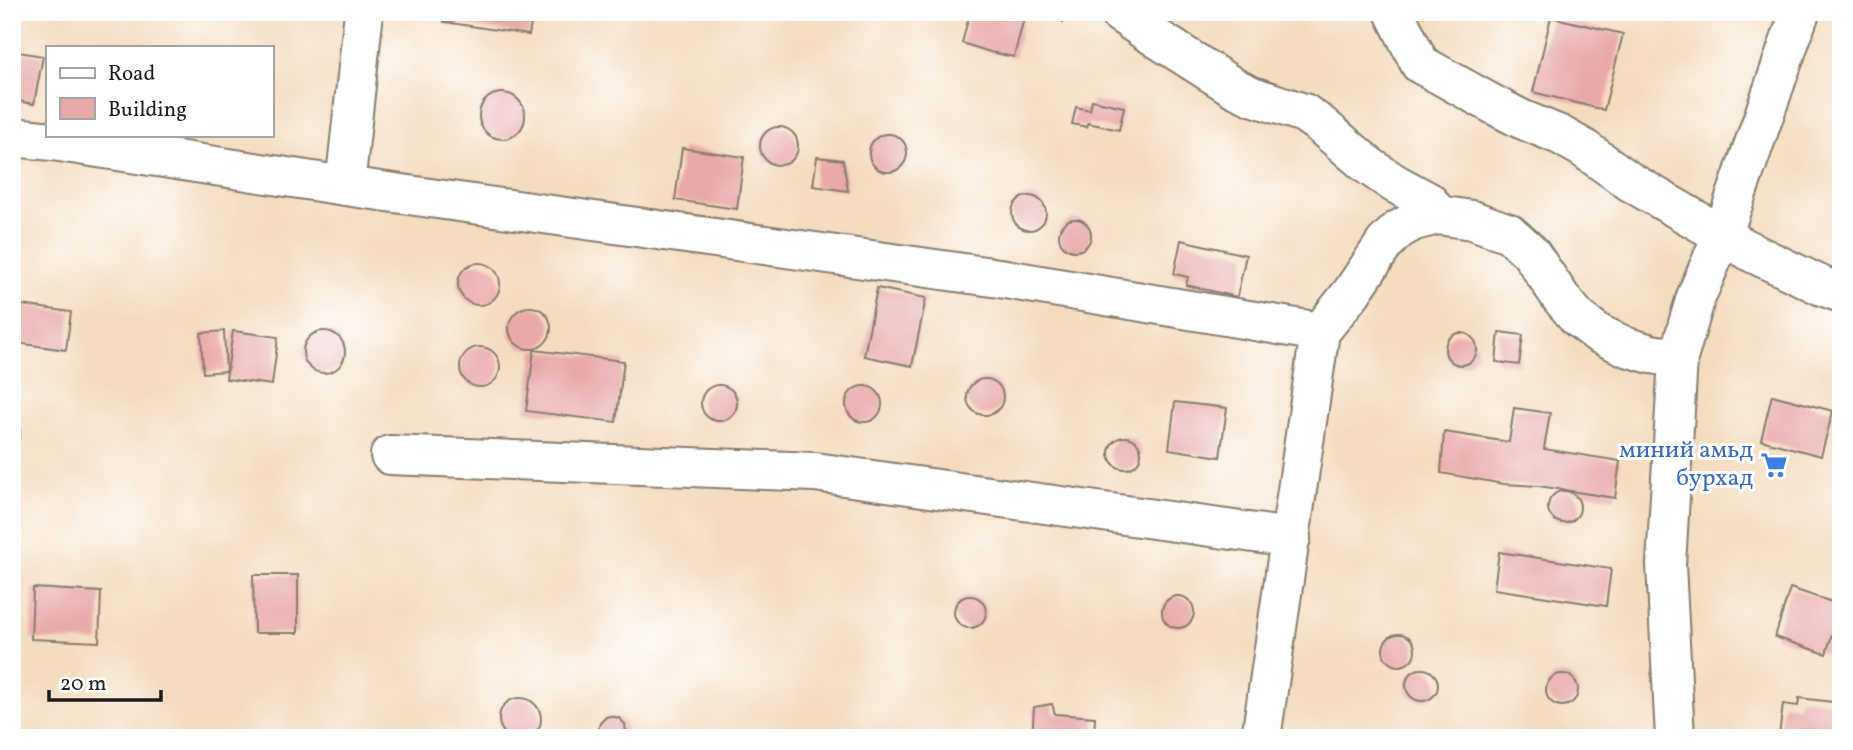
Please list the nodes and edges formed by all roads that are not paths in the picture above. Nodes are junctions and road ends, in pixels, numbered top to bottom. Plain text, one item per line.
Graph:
1 (364, 12) edge
2 (1118, 12) edge
3 (1394, 12) edge
4 (1800, 12) edge
5 (12, 137) edge
6 (345, 186) junction
7 (1438, 215) junction
8 (1722, 236) junction
9 (1841, 293) edge
10 (1320, 332) junction
11 (1678, 358) junction
12 (390, 456) dead end
13 (1291, 538) junction
14 (1261, 738) edge
15 (1675, 738) edge

1 - 6 street
2 - 7 street
3 - 8 street
4 - 8 street
5 - 6 street
6 - 10 street
7 - 10 street
7 - 11 street
8 - 9 street
8 - 11 street
10 - 13 street
11 - 15 street
12 - 13 street
13 - 14 street

